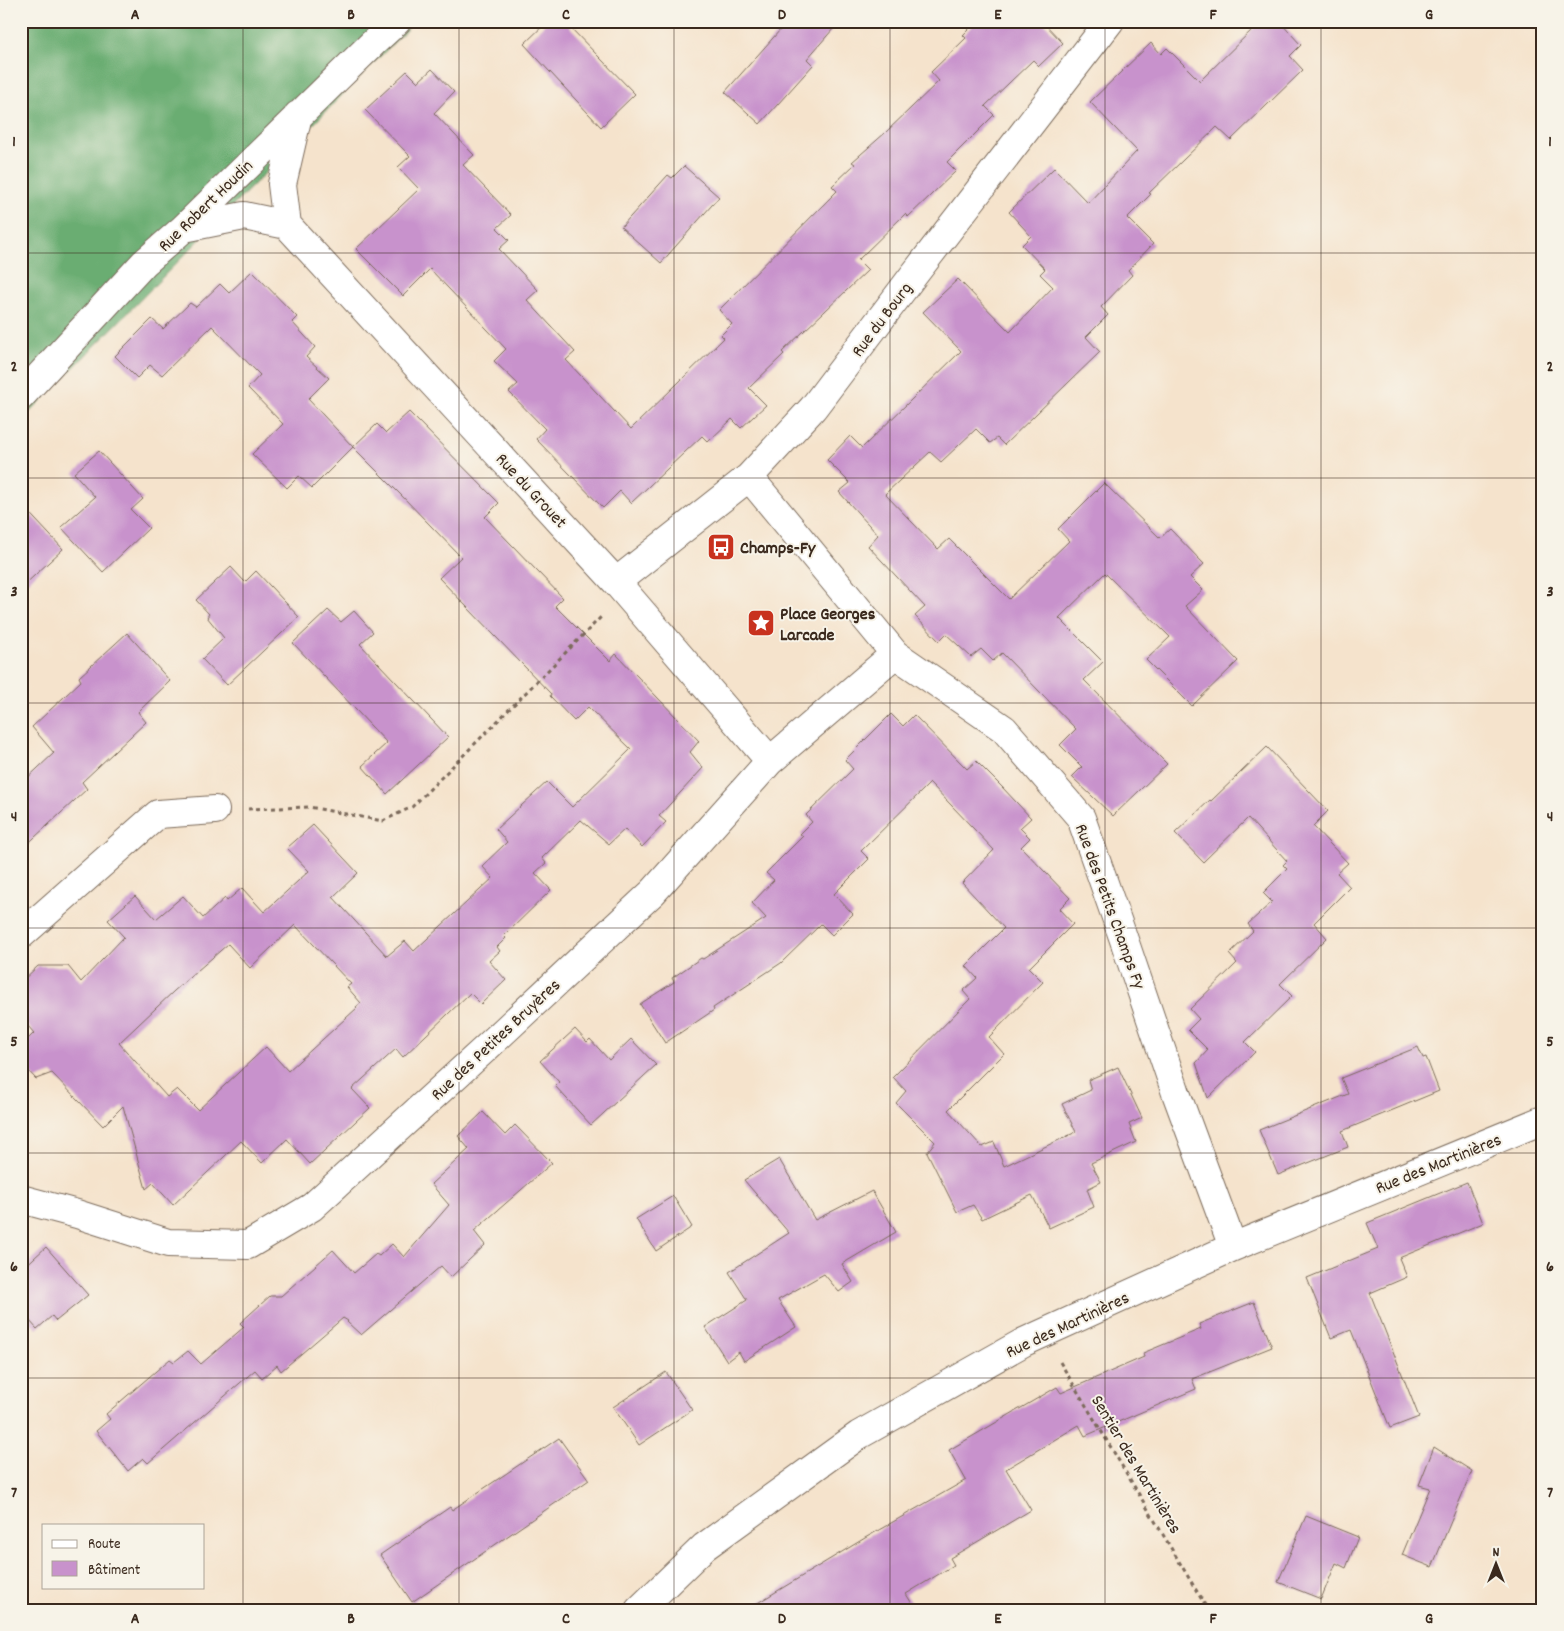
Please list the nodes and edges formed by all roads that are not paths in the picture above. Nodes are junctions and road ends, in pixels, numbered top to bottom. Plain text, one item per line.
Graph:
1 (397, 21) edge
2 (1110, 21) edge
3 (298, 115) junction
4 (287, 225) junction
5 (184, 228) junction
6 (21, 396) edge
7 (749, 477) junction
8 (621, 587) junction
9 (895, 654) junction
10 (770, 761) junction
11 (214, 810) road end
12 (21, 935) edge
13 (1543, 1120) edge
14 (21, 1199) edge
15 (1233, 1247) junction
16 (639, 1610) edge

1 - 3 street, Rue Robert Houdin
2 - 7 street, Rue du Bourg
3 - 4 street
3 - 5 street, Rue Robert Houdin
4 - 5 street
4 - 8 street, Rue du Grouet
5 - 6 street, Rue Robert Houdin
7 - 8 street, Rue du Bourg
7 - 9 street, Rue des Petits Champs Fy
8 - 10 street, Rue du Grouet
9 - 10 street, Rue des Petites Bruyères
9 - 15 street, Rue des Petits Champs Fy
10 - 14 street, Rue des Petites Bruyères
11 - 12 street
13 - 15 street, Rue des Martinières
15 - 16 street, Rue des Martinières

